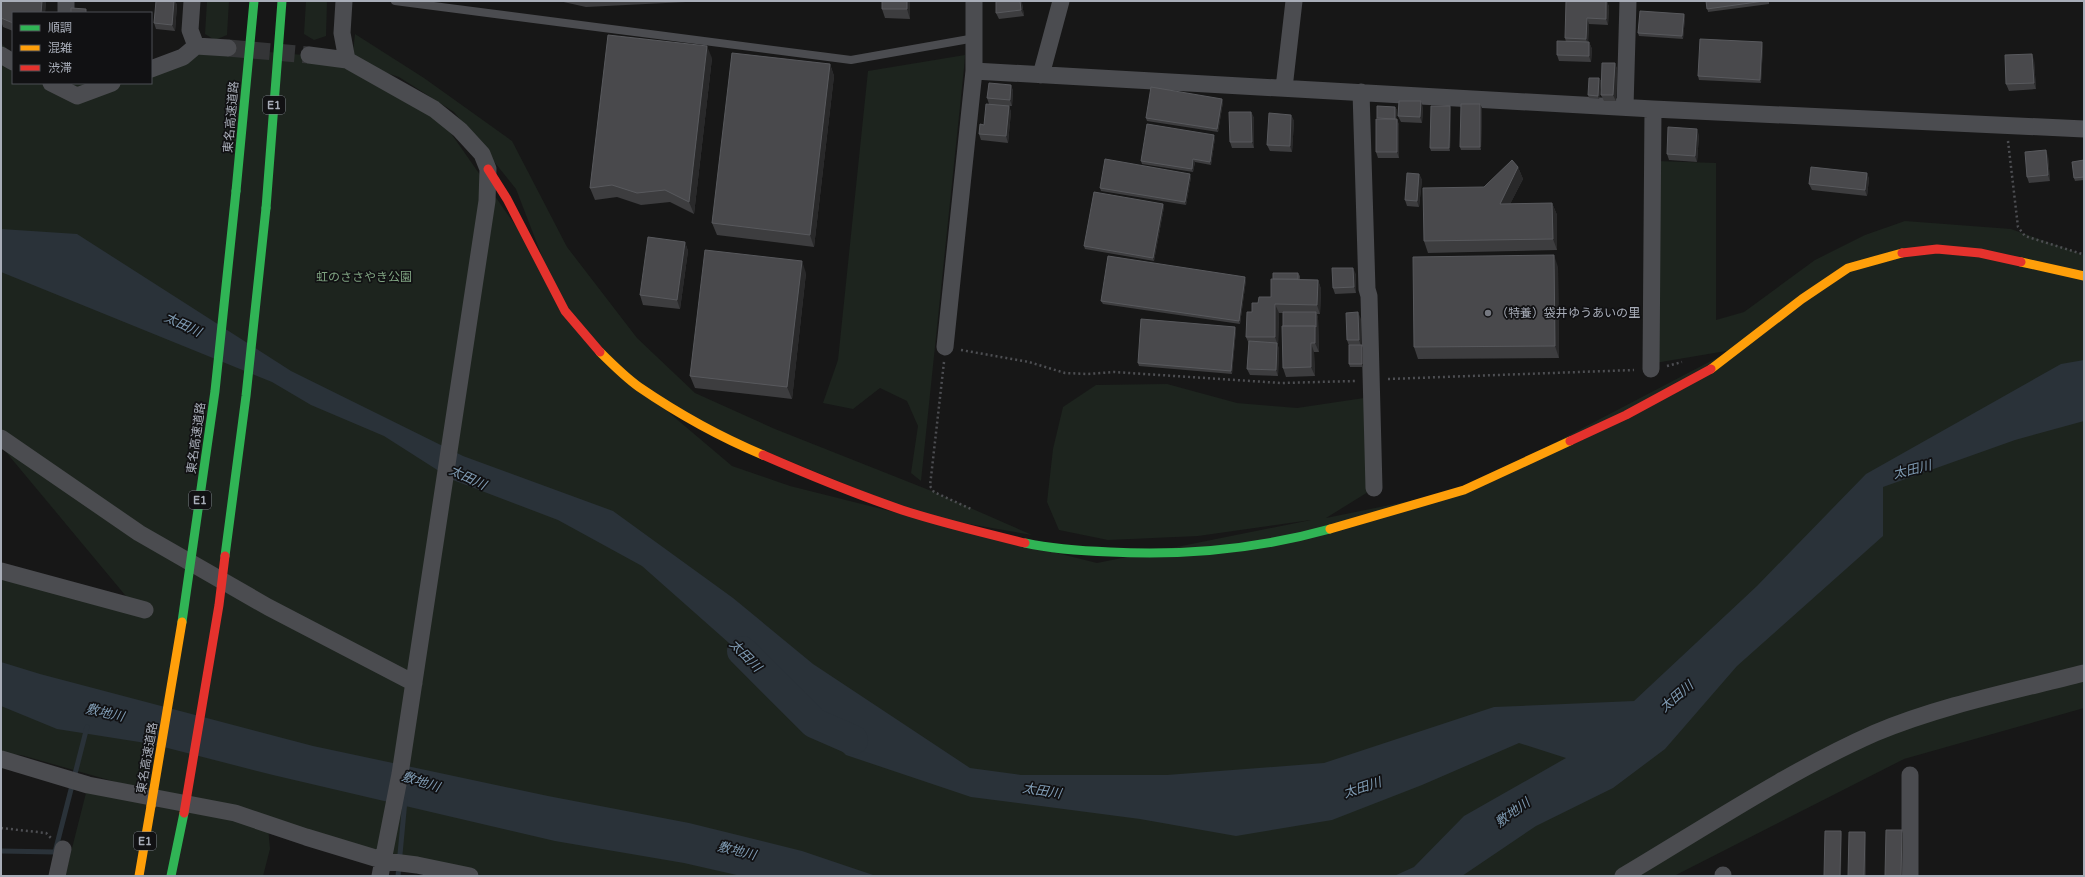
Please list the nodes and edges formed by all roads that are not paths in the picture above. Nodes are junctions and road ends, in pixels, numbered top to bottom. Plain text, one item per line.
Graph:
1 (66, 1) edge
2 (192, 1) edge
3 (254, 1) edge
4 (282, 1) edge
5 (344, 1) edge
6 (395, 1) edge
7 (974, 1) edge
8 (1061, 1) edge
9 (1294, 1) edge
10 (1628, 1) edge
11 (66, 12) edge
12 (975, 38) junction
13 (196, 46) junction
14 (228, 48) tunnel mouth
15 (1, 55) edge
16 (309, 55) tunnel mouth
17 (347, 60) junction
18 (12, 61) edge
19 (152, 69) edge
20 (974, 71) junction
21 (1041, 75) junction
22 (53, 84) edge
23 (109, 84) edge
24 (1284, 88) junction
25 (1361, 92) junction
26 (1625, 107) junction
27 (1653, 110) junction
28 (2084, 129) edge
29 (488, 169) junction
30 (2084, 276) edge
31 (945, 347) road end
32 (1651, 369) road end
33 (1, 438) edge
34 (1374, 488) dead end
35 (1, 571) edge
36 (145, 610) dead end
37 (2084, 673) edge
38 (414, 683) junction
39 (1, 759) edge
40 (1910, 775) dead end
41 (63, 849) road end
42 (383, 868) edge
43 (57, 876) edge
44 (139, 876) edge
45 (171, 876) edge
46 (470, 876) edge
47 (1623, 876) edge
48 (1910, 876) edge

1 - 11 street
2 - 13 street
3 - 44 main road, 東名高速道路 / E1, bridge
4 - 45 main road, E1, bridge
5 - 17 street
6 - 12 lane
7 - 12 street
8 - 21 street
9 - 24 street
10 - 26 street
12 - 20 street
13 - 14 street
13 - 19 street
15 - 18 street
16 - 17 street
17 - 29 street
20 - 21 street
20 - 31 street
21 - 24 street
22 - 23 street
24 - 25 street
25 - 26 street
25 - 34 street
26 - 27 street
27 - 28 street
27 - 32 street
29 - 30 main road
29 - 38 street
33 - 38 street
35 - 36 street
37 - 47 street
38 - 42 street
39 - 42 street
40 - 48 street
41 - 43 street
42 - 46 street

